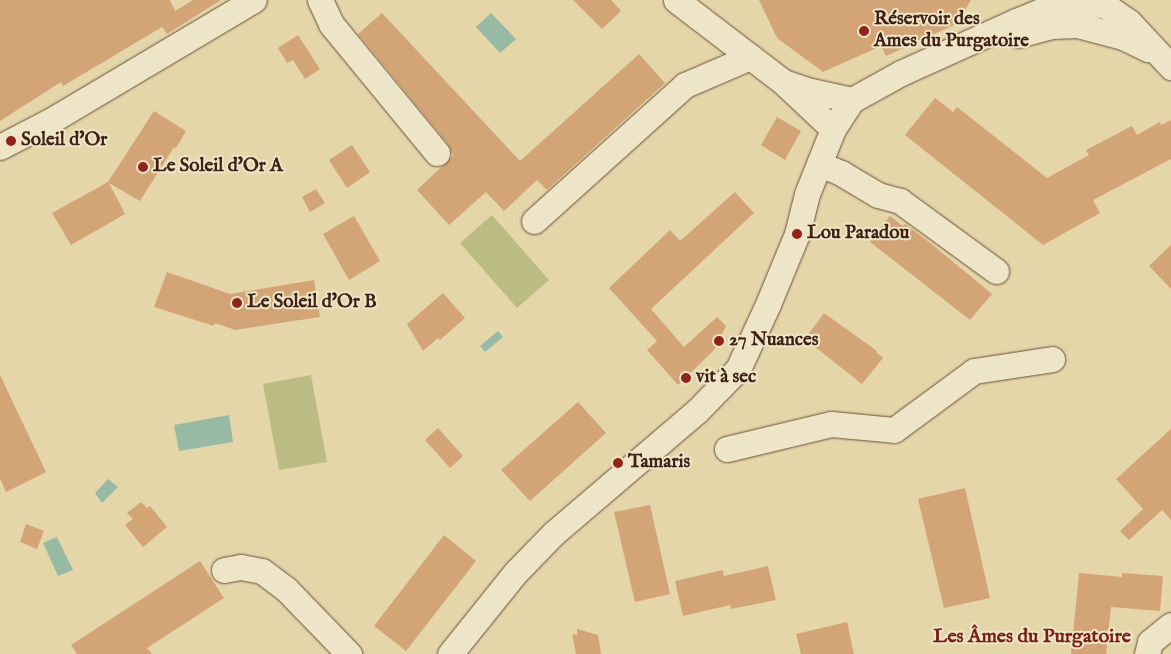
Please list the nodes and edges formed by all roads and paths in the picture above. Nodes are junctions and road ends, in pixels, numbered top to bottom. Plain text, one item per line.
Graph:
1 (254, 0) edge
2 (320, 0) edge
3 (676, 0) edge
4 (1108, 3) edge
5 (1076, 9) edge
6 (1163, 60) edge
7 (743, 61) junction
8 (782, 81) junction
9 (847, 120) junction
10 (50, 121) junction
11 (0, 148) edge
12 (438, 153) dead end
13 (0, 162) edge
14 (824, 167) junction
15 (534, 221) dead end
16 (996, 271) dead end
17 (1052, 359) dead end
18 (727, 449) dead end
19 (224, 570) dead end
20 (1171, 625) edge
21 (349, 654) edge
22 (450, 654) edge
23 (1147, 654) edge

1 - 10 street
2 - 12 street
3 - 7 street
4 - 5 street
4 - 6 street
5 - 6 street
5 - 9 street
7 - 8 street
7 - 15 street
8 - 9 street
8 - 9 street
9 - 14 street
10 - 11 street
10 - 13 street
14 - 16 street
14 - 22 street
17 - 18 street
19 - 21 street
20 - 23 street

